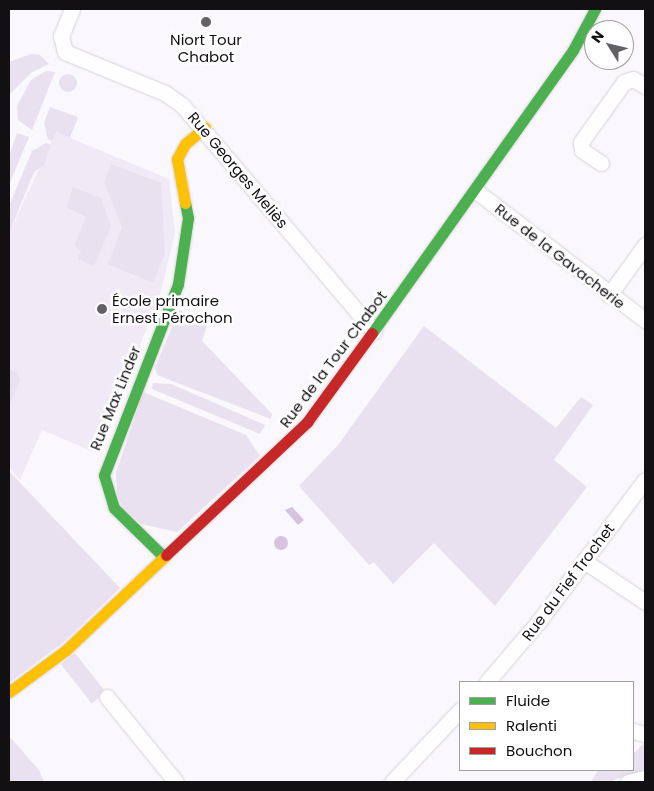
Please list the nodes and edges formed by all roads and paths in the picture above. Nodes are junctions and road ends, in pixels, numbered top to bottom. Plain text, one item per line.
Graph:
1 (72, 9) edge
2 (595, 9) edge
3 (645, 86) edge
4 (205, 127) junction
5 (601, 163) dead end
6 (476, 191) junction
7 (645, 245) edge
8 (609, 295) junction
9 (645, 320) edge
10 (374, 330) junction
11 (645, 480) edge
12 (163, 556) junction
13 (584, 561) junction
14 (645, 602) edge
15 (488, 681) edge
16 (9, 692) edge
17 (107, 697) dead end
18 (459, 711) edge
19 (645, 778) edge
20 (176, 782) edge
21 (392, 782) edge
22 (628, 782) edge

1 - 4 street, Rue Georges Meliès
2 - 6 street, Rue de la Tour Chabot
3 - 5 street
4 - 10 street, Rue Georges Meliès
4 - 12 street, Rue Max Linder
6 - 8 street, Rue de la Gavacherie
6 - 10 street, Rue de la Tour Chabot
7 - 8 street
8 - 9 street, Rue de la Gavacherie
10 - 12 street, Rue de la Tour Chabot
11 - 13 street, Rue du Fief Trochet
12 - 16 street, Rue de la Tour Chabot
13 - 14 street
13 - 15 street, Rue du Fief Trochet
17 - 20 street
18 - 21 street
19 - 22 street

